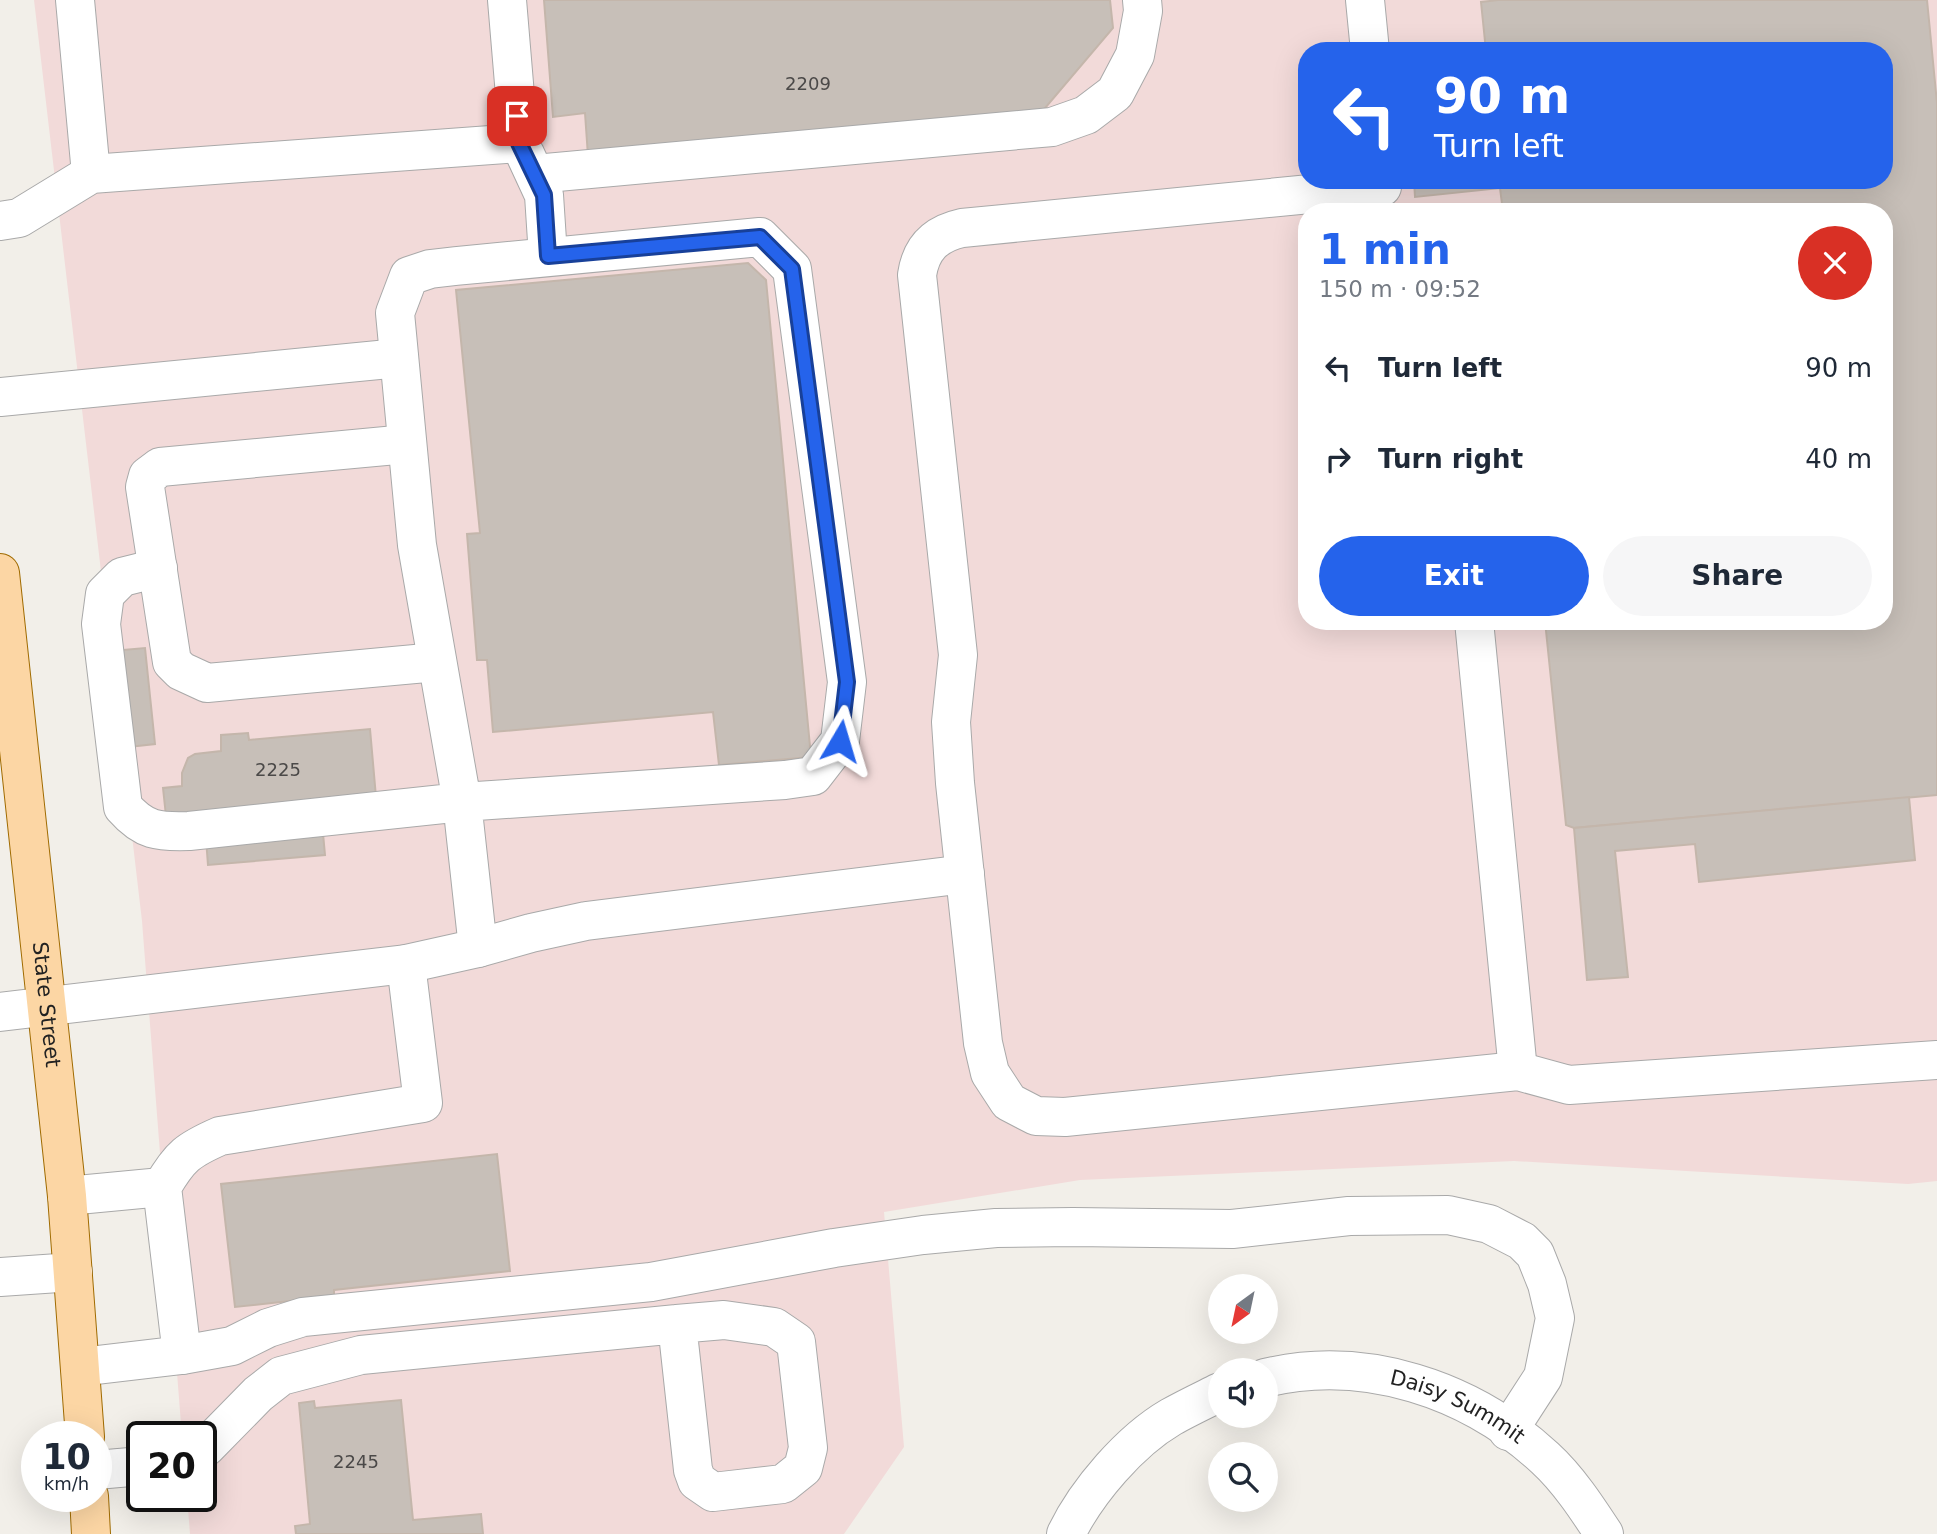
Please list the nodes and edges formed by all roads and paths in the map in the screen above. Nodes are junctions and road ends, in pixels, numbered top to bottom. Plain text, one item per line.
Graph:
1 (75, 0) edge
2 (507, 0) edge
3 (1142, 0) edge
4 (1365, 0) edge
5 (1369, 42) edge
6 (527, 158) junction
7 (91, 174) junction
8 (1385, 193) edge
9 (0, 221) edge
10 (548, 256) junction
11 (399, 358) junction
12 (0, 397) edge
13 (407, 444) junction
14 (0, 573) edge
15 (160, 579) junction
16 (1475, 630) edge
17 (437, 662) junction
18 (462, 802) junction
19 (965, 874) junction
20 (478, 948) junction
21 (406, 964) junction
22 (47, 1006) junction
23 (0, 1012) edge
24 (1937, 1060) edge
25 (1518, 1071) junction
26 (162, 1187) junction
27 (68, 1196) junction
28 (73, 1272) junction
29 (0, 1277) edge
30 (651, 1282) junction
31 (670, 1325) junction
32 (182, 1355) junction
33 (80, 1367) junction
34 (1278, 1374) edge
35 (1208, 1398) edge
36 (84, 1421) edge
37 (1508, 1431) junction
38 (217, 1436) edge
39 (90, 1512) edge
40 (91, 1534) edge
41 (1066, 1534) edge
42 (1604, 1534) edge

1 - 7 street
2 - 6 street
3 - 6 street
4 - 5 street
6 - 7 street
6 - 10 street
7 - 9 street
8 - 19 street
10 - 11 street
10 - 18 street
11 - 12 street
11 - 13 street
13 - 15 street
13 - 17 street
14 - 22 main road, State Street
15 - 17 street
15 - 18 street
16 - 25 street
17 - 18 street
18 - 20 street
19 - 20 street
19 - 25 street
20 - 21 street
21 - 22 street
21 - 26 street
22 - 23 street
22 - 27 main road, State Street
24 - 25 street
26 - 27 street
26 - 32 street
27 - 28 main road, State Street
28 - 29 street
28 - 33 main road, State Street
30 - 31 street
30 - 32 street
30 - 37 street
31 - 31 street
31 - 38 street
32 - 33 street
33 - 36 main road, State Street
34 - 37 street, Daisy Summit
35 - 41 street
37 - 42 street, Daisy Summit
39 - 40 main road

